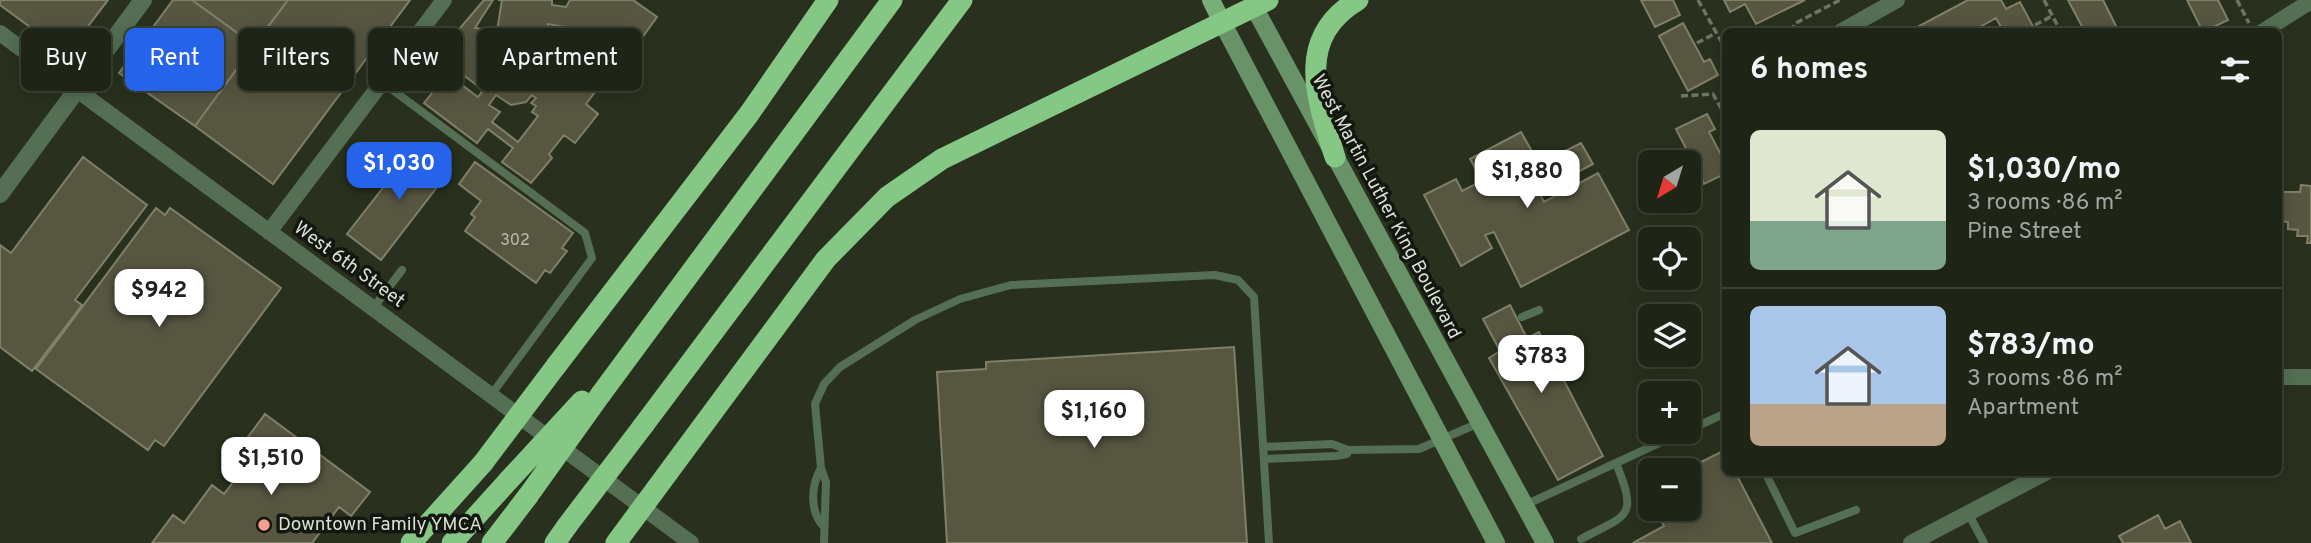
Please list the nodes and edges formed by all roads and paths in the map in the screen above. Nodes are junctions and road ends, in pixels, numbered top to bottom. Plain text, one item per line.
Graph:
1 (144, 0) edge
2 (444, 0) edge
3 (828, 0) edge
4 (892, 0) edge
5 (962, 0) edge
6 (1210, 0) edge
7 (1358, 0) edge
8 (1698, 0) edge
9 (1840, 0) edge
10 (1896, 0) edge
11 (2044, 0) edge
12 (2237, 0) edge
13 (2311, 1) edge
14 (1258, 2) edge
15 (2052, 16) junction
16 (1222, 22) junction
17 (2035, 24) dead end
18 (423, 28) edge
19 (1794, 28) edge
20 (1847, 28) edge
21 (2059, 28) edge
22 (2255, 28) edge
23 (0, 33) edge
24 (1716, 33) junction
25 (1697, 43) dead end
26 (1722, 43) edge
27 (111, 44) edge
28 (21, 49) edge
29 (76, 91) edge
30 (78, 91) edge
31 (375, 91) edge
32 (394, 91) edge
33 (1681, 96) dead end
34 (1722, 110) edge
35 (1335, 157) junction
36 (0, 194) edge
37 (269, 232) junction
38 (402, 270) dead end
39 (373, 308) junction
40 (1539, 310) dead end
41 (1522, 317) dead end
42 (2282, 377) edge
43 (2311, 377) edge
44 (597, 392) junction
45 (491, 395) junction
46 (1722, 415) edge
47 (1479, 423) junction
48 (1701, 424) edge
49 (1442, 441) junction
50 (1657, 444) edge
51 (1263, 447) junction
52 (1348, 450) junction
53 (1264, 459) junction
54 (1616, 463) junction
55 (821, 468) junction
56 (1767, 476) edge
57 (2039, 476) edge
58 (1525, 505) junction
59 (643, 508) junction
60 (1856, 510) dead end
61 (1968, 513) junction
62 (824, 527) junction
63 (561, 535) edge
64 (1581, 539) dead end
65 (411, 543) edge
66 (452, 543) edge
67 (492, 543) edge
68 (616, 543) edge
69 (691, 543) edge
70 (824, 543) edge
71 (1269, 543) edge
72 (1496, 543) edge
73 (1545, 543) edge
74 (1911, 543) edge
75 (1984, 543) edge

1 - 27 street
2 - 18 street
3 - 65 highway, bridge
4 - 44 highway
5 - 63 highway, bridge
6 - 16 main road
7 - 35 highway
8 - 24 path
9 - 19 path
10 - 20 street
11 - 15 path
12 - 22 path
13 - 22 street
14 - 16 highway
14 - 35 main road, West Martin Luther King Boulevard
15 - 17 path
15 - 21 path
16 - 49 main road
16 - 59 highway
23 - 28 street, West 6th Street
24 - 25 path
24 - 26 path
29 - 36 street
30 - 37 street, West 6th Street
31 - 37 street
32 - 45 lane
33 - 34 path
35 - 47 main road, West Martin Luther King Boulevard
37 - 39 street, West 6th Street
38 - 39 lane
39 - 45 street, West 6th Street
40 - 41 lane
42 - 43 street
44 - 66 highway, bridge
44 - 67 highway, bridge
45 - 59 street, West 6th Street
46 - 48 lane
47 - 49 lane
47 - 58 main road, West Martin Luther King Boulevard
49 - 52 lane
49 - 72 main road
50 - 54 lane
51 - 52 lane
51 - 53 lane
51 - 55 lane
52 - 53 lane
53 - 71 lane
54 - 58 lane
54 - 64 lane
55 - 62 lane
55 - 62 lane
56 - 60 lane
57 - 61 street
58 - 73 main road, West Martin Luther King Boulevard
59 - 68 highway
59 - 69 street, West 6th Street
61 - 74 street
61 - 75 lane
62 - 70 lane

